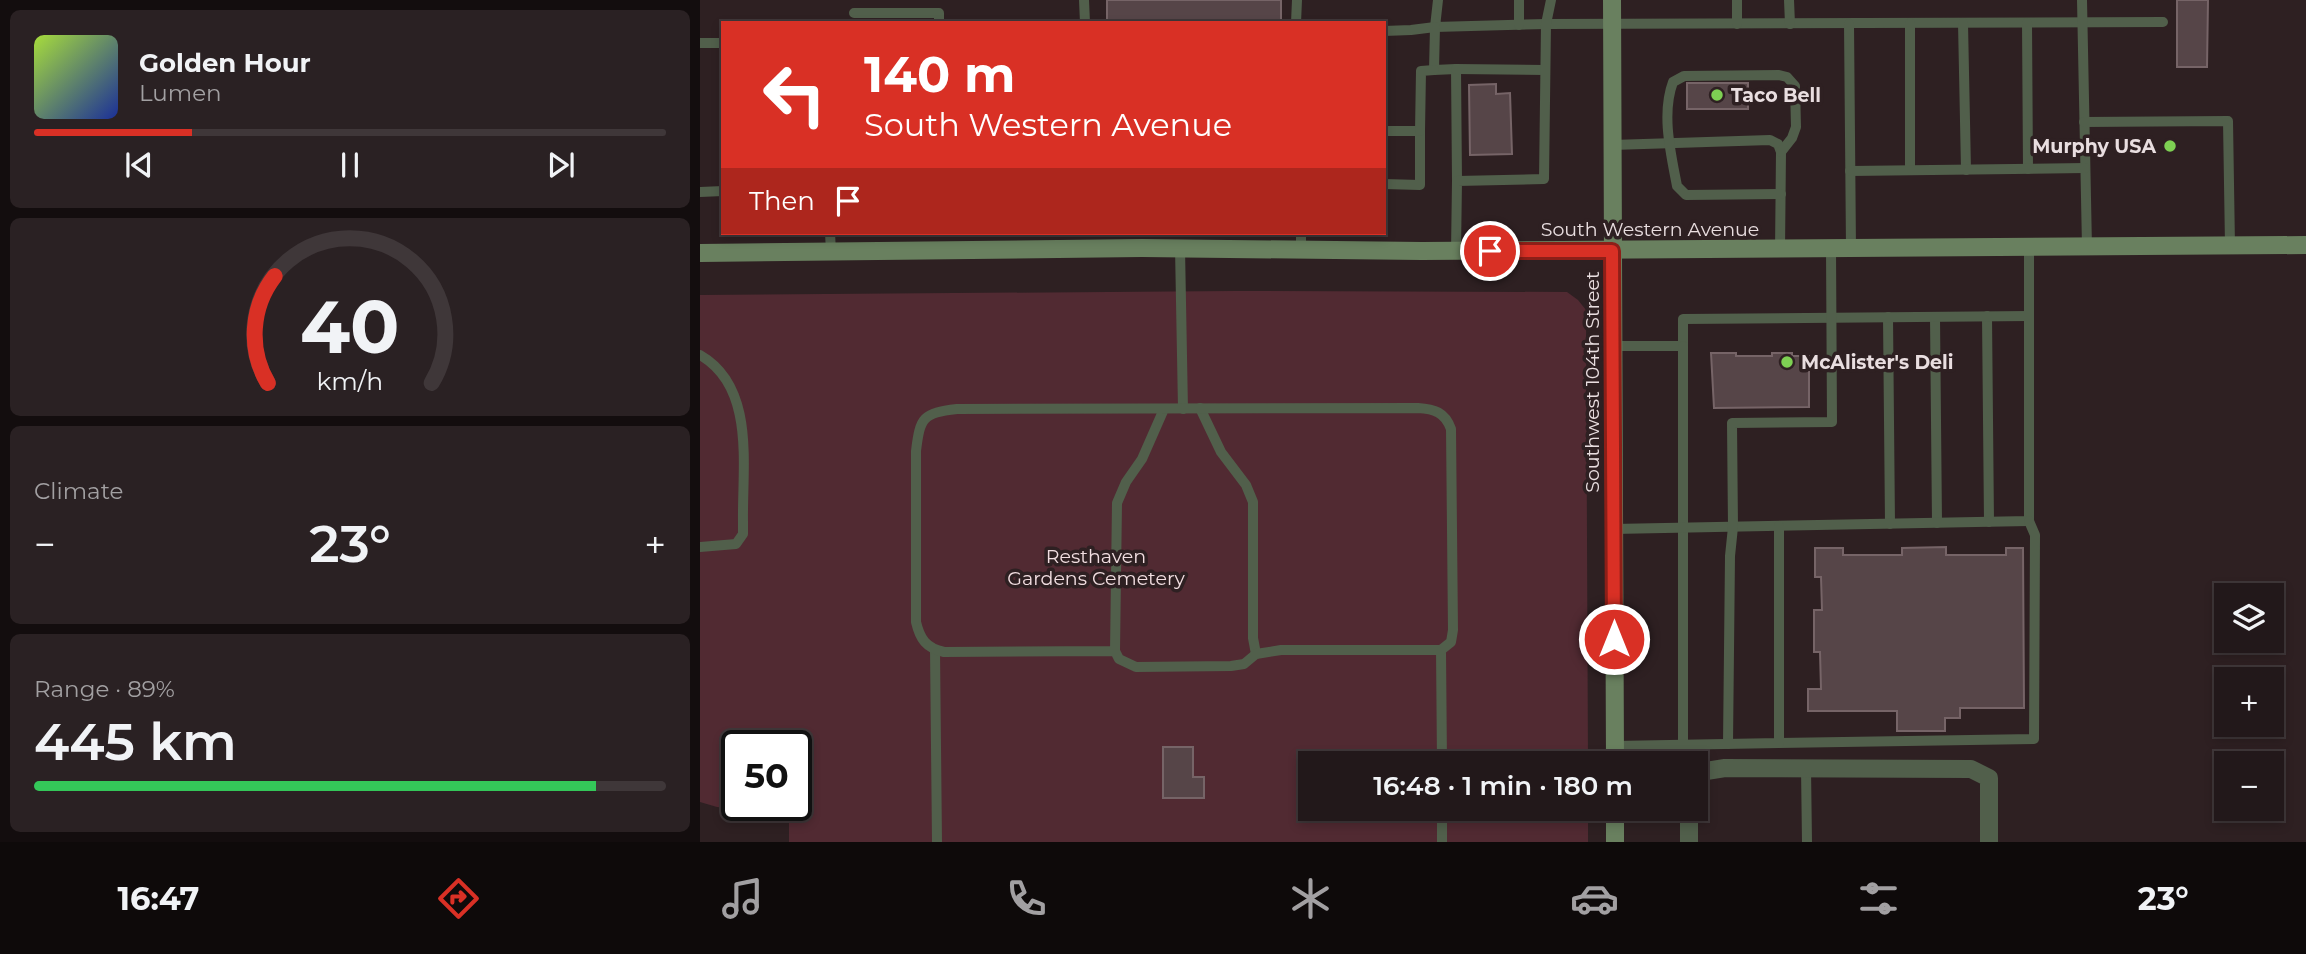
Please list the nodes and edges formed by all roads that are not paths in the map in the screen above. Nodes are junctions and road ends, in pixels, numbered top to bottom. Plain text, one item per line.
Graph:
1 (1084, 0) edge
2 (1297, 0) edge
3 (1438, 0) edge
4 (1519, 0) edge
5 (1551, 0) edge
6 (1612, 0) edge
7 (1737, 0) edge
8 (1789, 0) edge
9 (2082, 0) edge
10 (855, 13) dead end
11 (939, 21) edge
12 (1085, 21) edge
13 (1296, 21) edge
14 (2082, 22) junction
15 (2163, 22) dead end
16 (1849, 23) junction
17 (1910, 23) junction
18 (1963, 23) junction
19 (2027, 23) junction
20 (1546, 24) junction
21 (1737, 24) junction
22 (1790, 24) junction
23 (1519, 25) junction
24 (1612, 25) junction
25 (1435, 27) junction
26 (1386, 31) edge
27 (700, 43) edge
28 (721, 43) edge
29 (1456, 69) junction
30 (1434, 70) junction
31 (1545, 70) junction
32 (2084, 122) junction
33 (1386, 131) edge
34 (1420, 131) junction
35 (1669, 143) junction
36 (1612, 145) junction
37 (1781, 152) junction
38 (2085, 168) junction
39 (2028, 169) junction
40 (1910, 170) junction
41 (1966, 170) junction
42 (1850, 171) junction
43 (1457, 181) junction
44 (1386, 184) edge
45 (700, 191) edge
46 (721, 191) edge
47 (1781, 194) junction
48 (830, 235) edge
49 (1301, 241) edge
50 (2306, 245) edge
51 (2230, 246) junction
52 (2087, 247) junction
53 (1181, 248) junction
54 (2029, 248) junction
55 (1831, 249) junction
56 (1851, 249) junction
57 (1780, 250) junction
58 (1457, 251) junction
59 (1612, 251) junction
60 (831, 252) junction
61 (700, 253) edge
62 (1987, 316) junction
63 (2029, 316) junction
64 (1888, 317) junction
65 (1935, 317) junction
66 (1831, 318) junction
67 (1613, 346) junction
68 (1683, 346) junction
69 (700, 355) edge
70 (1200, 408) junction
71 (1164, 409) junction
72 (1183, 409) junction
73 (2029, 521) junction
74 (1989, 522) junction
75 (1937, 523) junction
76 (1889, 524) junction
77 (1779, 526) junction
78 (1733, 527) junction
79 (1681, 528) junction
80 (1613, 529) junction
81 (700, 547) edge
82 (935, 650) junction
83 (1441, 650) junction
84 (1115, 651) junction
85 (1256, 654) junction
86 (1779, 743) junction
87 (1728, 744) junction
88 (1683, 745) junction
89 (1442, 751) edge
90 (1615, 751) edge
91 (1638, 751) edge
92 (1806, 768) junction
93 (1708, 771) edge
94 (1442, 821) edge
95 (1615, 821) edge
96 (1689, 821) edge
97 (937, 842) edge
98 (1443, 842) edge
99 (1615, 842) edge
100 (1689, 842) edge
101 (1807, 842) edge
102 (1989, 842) edge

1 - 12 lane
2 - 13 lane
3 - 25 lane
4 - 23 lane
5 - 20 lane
6 - 24 main road, Southwest 104th Street
7 - 21 lane
8 - 22 lane
9 - 14 lane
10 - 11 lane
14 - 15 lane
14 - 19 lane
14 - 32 lane
16 - 17 lane
16 - 22 lane
16 - 42 lane
17 - 18 lane
17 - 40 lane
18 - 19 lane
18 - 41 lane
19 - 39 lane
20 - 23 lane
20 - 24 lane
20 - 31 lane
21 - 22 lane
21 - 24 lane
23 - 25 lane
24 - 36 main road, Southwest 104th Street
25 - 26 lane
25 - 30 lane
27 - 28 lane
29 - 30 lane
29 - 31 lane
29 - 43 lane
30 - 34 lane
31 - 43 lane
32 - 38 lane
32 - 51 lane
33 - 34 lane
34 - 44 lane
35 - 36 lane
35 - 37 lane
35 - 37 lane
35 - 47 lane
36 - 59 main road, Southwest 104th Street
37 - 47 lane
38 - 39 lane
38 - 52 lane
39 - 41 lane
40 - 41 lane
40 - 42 lane
42 - 56 lane
43 - 58 lane
45 - 46 lane
47 - 57 lane
48 - 60 lane
49 - 53 main road, South Western Avenue
49 - 58 main road, South Western Avenue
50 - 51 main road, South Western Avenue
51 - 52 main road, South Western Avenue
52 - 54 main road, South Western Avenue
53 - 60 main road, South Western Avenue
53 - 72 lane
54 - 56 main road, South Western Avenue
54 - 63 lane
55 - 56 main road, South Western Avenue
55 - 57 main road, South Western Avenue
55 - 66 lane
57 - 59 main road, South Western Avenue
58 - 59 main road, South Western Avenue
59 - 67 main road, Southwest 104th Street
60 - 61 main road, South Western Avenue
62 - 63 lane
62 - 65 lane
62 - 74 lane
63 - 73 lane
64 - 65 lane
64 - 66 lane
64 - 76 lane
65 - 75 lane
66 - 68 lane
66 - 78 lane
67 - 68 lane
67 - 80 main road, Southwest 104th Street
68 - 79 lane
69 - 81 lane
70 - 72 lane
70 - 83 lane
70 - 85 lane
71 - 72 lane
71 - 82 lane
71 - 84 lane
73 - 74 lane
73 - 86 lane
74 - 75 lane
75 - 76 lane
76 - 77 lane
77 - 78 lane
77 - 86 lane
78 - 79 lane
78 - 87 lane
79 - 80 lane
79 - 88 lane
80 - 90 main road, Southwest 104th Street
82 - 84 lane
82 - 97 lane
83 - 85 lane
83 - 89 lane
84 - 85 lane
86 - 87 lane
87 - 88 lane
88 - 91 lane
92 - 93 street
92 - 101 lane
92 - 102 street
94 - 98 lane
95 - 99 main road
96 - 100 street

